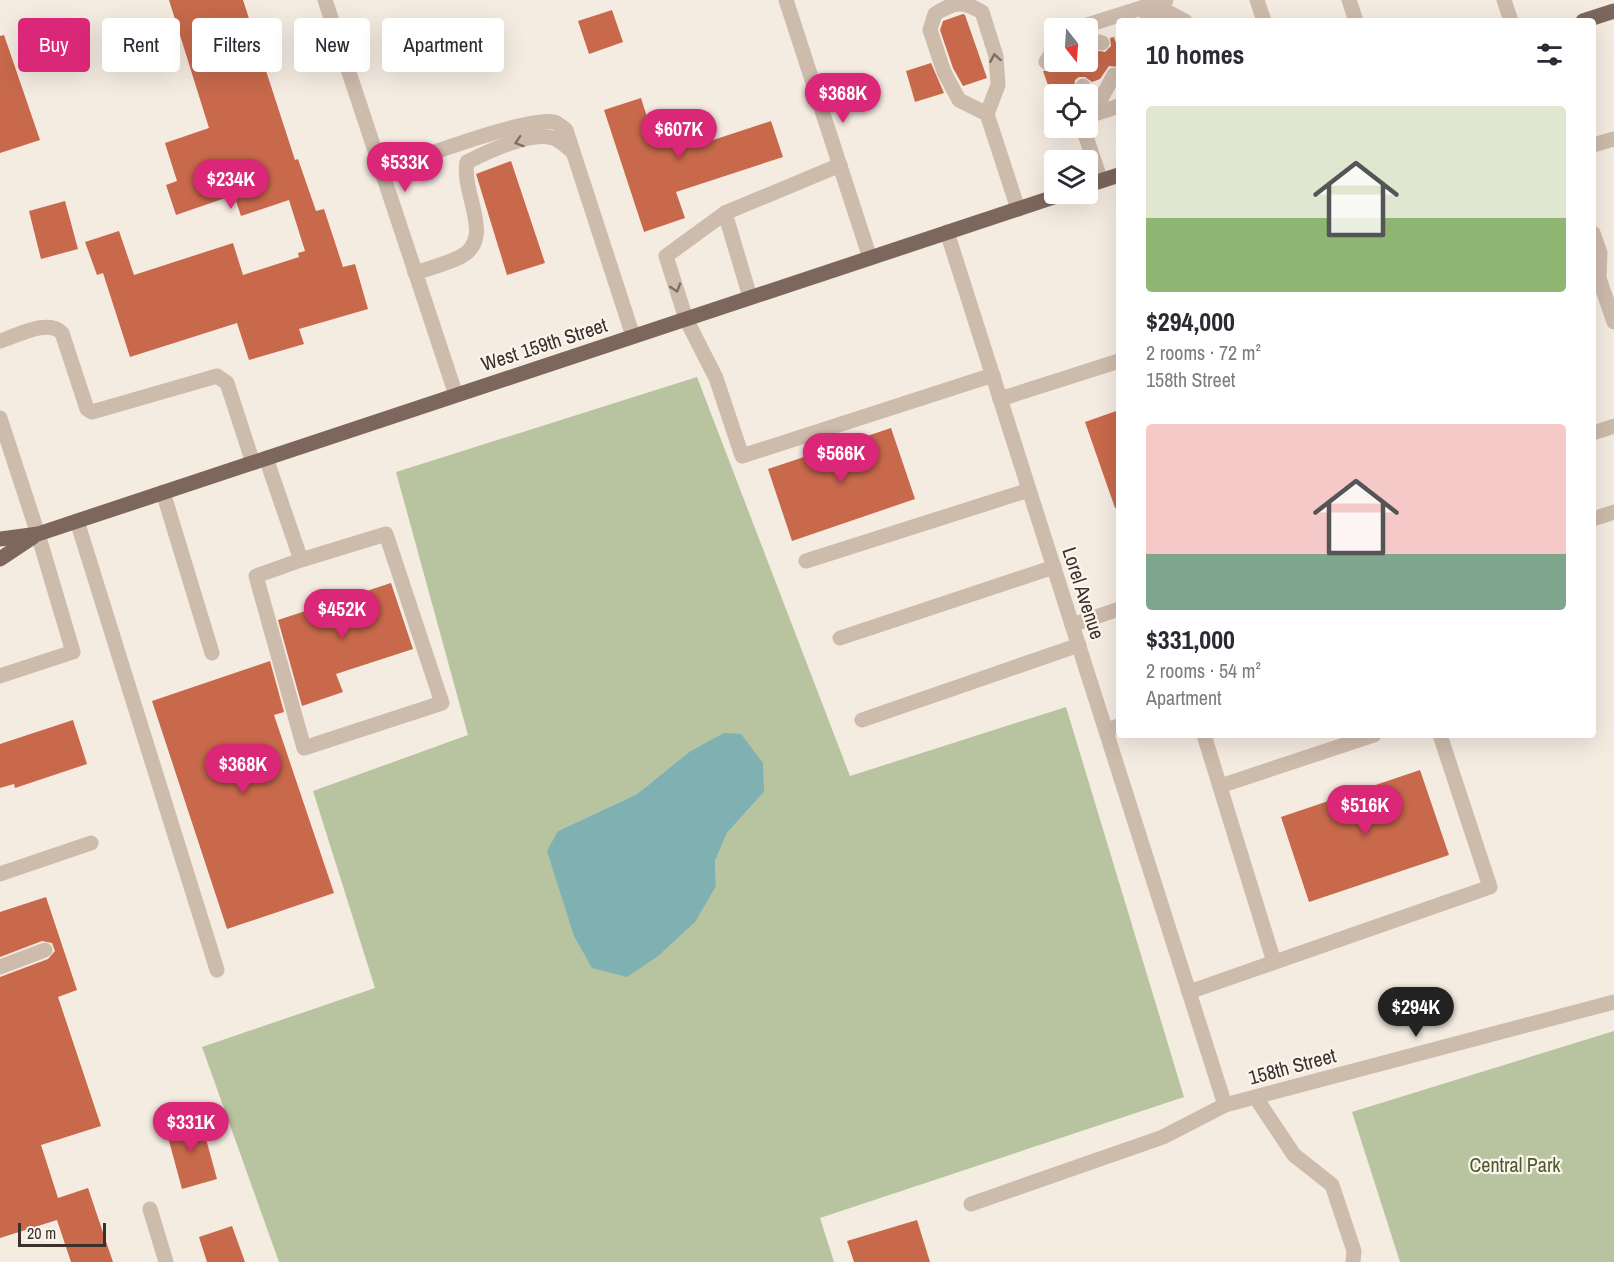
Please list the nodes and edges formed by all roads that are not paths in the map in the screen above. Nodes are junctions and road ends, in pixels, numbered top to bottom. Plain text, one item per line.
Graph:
1 (325, 0) edge
2 (786, 0) edge
3 (1257, 0) edge
4 (1504, 0) edge
5 (1354, 1) edge
6 (1160, 2) edge
7 (1614, 11) edge
8 (1148, 18) edge
9 (1158, 18) edge
10 (1181, 18) edge
11 (1263, 18) edge
12 (1356, 18) edge
13 (1510, 18) edge
14 (1592, 18) edge
15 (1098, 22) edge
16 (1114, 75) dead end
17 (1098, 92) edge
18 (1098, 105) edge
19 (1116, 106) edge
20 (987, 114) junction
21 (1614, 139) edge
22 (1596, 144) edge
23 (573, 151) junction
24 (840, 165) junction
25 (380, 171) junction
26 (1116, 176) edge
27 (1098, 182) edge
28 (1044, 200) edge
29 (1017, 209) junction
30 (725, 213) junction
31 (947, 232) junction
32 (1596, 242) edge
33 (870, 258) junction
34 (415, 273) junction
35 (1596, 275) edge
36 (750, 297) junction
37 (686, 319) junction
38 (1614, 321) edge
39 (633, 336) junction
40 (0, 341) edge
41 (1116, 362) edge
42 (993, 375) junction
43 (456, 395) junction
44 (1000, 399) junction
45 (0, 418) edge
46 (1614, 426) edge
47 (1596, 432) edge
48 (3, 439) edge
49 (259, 460) junction
50 (1029, 490) junction
51 (163, 492) junction
52 (1614, 512) edge
53 (1596, 518) edge
54 (77, 521) junction
55 (38, 534) junction
56 (0, 539) edge
57 (0, 559) edge
58 (301, 560) junction
59 (806, 561) dead end
60 (1054, 567) junction
61 (1116, 610) edge
62 (1072, 625) junction
63 (840, 638) dead end
64 (1078, 645) junction
65 (212, 653) dead end
66 (0, 676) edge
67 (862, 720) dead end
68 (1112, 728) edge
69 (1205, 738) edge
70 (1365, 738) edge
71 (1441, 738) edge
72 (1220, 786) junction
73 (91, 843) dead end
74 (0, 874) edge
75 (45, 950) dead end
76 (1274, 962) junction
77 (0, 967) edge
78 (217, 970) dead end
79 (1189, 992) junction
80 (1614, 1002) edge
81 (1256, 1098) junction
82 (1225, 1105) junction
83 (971, 1204) dead end
84 (150, 1209) dead end
85 (166, 1262) edge
86 (1353, 1262) edge

1 - 25 street
2 - 24 street
3 - 11 street
4 - 13 street
5 - 12 street
6 - 8 street
6 - 9 street
6 - 10 street
6 - 15 street
7 - 14 main road
16 - 17 street
18 - 19 street
20 -> 20 street
20 - 29 street
21 - 22 street
23 - 25 street
23 -> 34 street
23 - 39 street
24 - 30 street
24 - 33 street
25 - 34 street
26 - 27 main road
28 - 29 main road, West 159th Street
29 - 31 main road, West 159th Street
30 - 36 street
30 -> 37 street
31 - 33 main road, West 159th Street
31 - 42 street, Lorel Avenue
32 - 35 street
33 - 36 main road, West 159th Street
34 - 43 street
35 - 38 street
36 - 37 main road, West 159th Street
37 - 39 main road, West 159th Street
37 - 42 street
39 - 43 main road, West 159th Street
40 - 49 street
41 - 44 street
42 - 44 street, Lorel Avenue
43 - 49 main road, West 159th Street
44 - 50 street, Lorel Avenue
45 - 48 street
46 - 47 street
48 - 55 street
49 - 51 main road, West 159th Street
49 - 58 street
50 - 59 street
50 - 60 street, Lorel Avenue
51 - 54 main road, West 159th Street
51 - 65 street
52 - 53 street
54 - 55 main road, West 159th Street
54 - 78 street
55 - 56 main road, West 159th Street
55 - 57 main road, West 159th Street
55 - 66 street
58 - 58 street
60 - 62 street, Lorel Avenue
60 - 63 street
61 - 62 street
62 - 64 street, Lorel Avenue
64 - 67 street
64 - 68 street, Lorel Avenue
68 - 79 street, Lorel Avenue
69 - 72 street
70 - 72 street
71 - 76 street
72 - 76 street
73 - 74 street
75 - 77 street
76 - 79 street
79 - 82 street, Lorel Avenue
80 - 81 street, 158th Street
81 - 82 street, 158th Street
81 - 86 street
82 - 83 street, 158th Street
84 - 85 street

